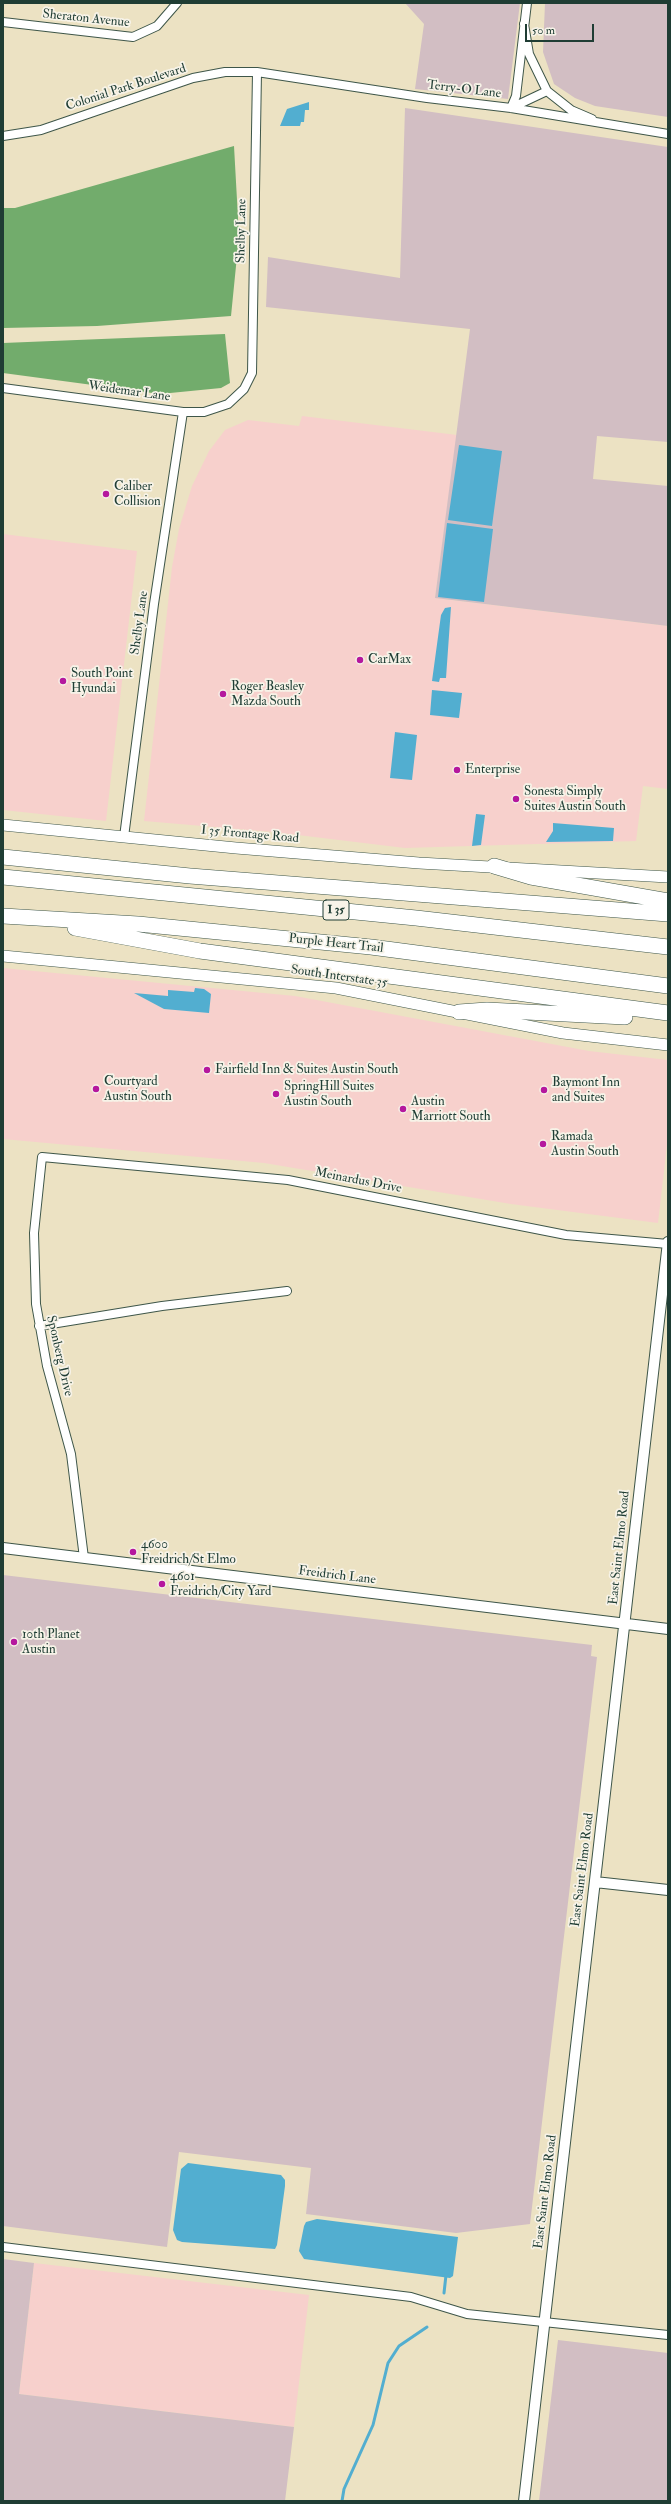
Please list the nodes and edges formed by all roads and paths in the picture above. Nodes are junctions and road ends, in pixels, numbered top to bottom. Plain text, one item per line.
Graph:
1 (177, 3) edge
2 (527, 3) edge
3 (3, 22) edge
4 (524, 24) junction
5 (258, 72) junction
6 (546, 91) junction
7 (511, 108) junction
8 (604, 124) junction
9 (668, 134) edge
10 (3, 136) edge
11 (3, 388) edge
12 (244, 389) joint
13 (183, 412) junction
14 (3, 825) edge
15 (124, 837) junction
16 (3, 857) edge
17 (494, 866) junction
18 (3, 877) edge
19 (668, 878) edge
20 (668, 901) edge
21 (668, 914) edge
22 (3, 916) edge
23 (29, 919) junction
24 (668, 947) edge
25 (3, 956) edge
26 (668, 986) edge
27 (459, 1012) junction
28 (668, 1013) edge
29 (668, 1019) edge
30 (668, 1045) edge
31 (42, 1157) joint
32 (668, 1243) edge
33 (287, 1290) dead end
34 (39, 1326) junction
35 (3, 1548) edge
36 (84, 1558) junction
37 (625, 1624) junction
38 (668, 1629) edge
39 (595, 1882) junction
40 (668, 1890) edge
41 (3, 2248) edge
42 (544, 2321) junction
43 (668, 2335) edge
44 (524, 2501) edge

1 - 3 street, Sheraton Avenue
2 - 4 street
4 - 6 street
4 - 7 street
5 - 7 street, Terry-O Lane
5 - 10 street, Colonial Park Boulevard
5 - 12 street, Shelby Lane
6 - 7 street
6 - 8 street
7 - 8 street, Terry-O Lane
8 - 9 street, Terry-O Lane
11 - 13 street, Weidemar Lane
12 - 13 street, Weidemar Lane
13 - 15 street, Shelby Lane
14 - 15 main road, I 35 Frontage Road
15 - 17 main road, I 35 Frontage Road
16 - 21 highway
17 - 19 main road
17 - 20 highway
18 - 24 highway, I 35
22 - 23 highway, Purple Heart Trail
23 - 26 highway, Purple Heart Trail
23 - 28 highway
25 - 27 main road, South Interstate 35
27 - 29 highway
27 - 30 main road, South Interstate 35
31 - 32 street, Meinardus Drive
31 - 34 street, Sponberg Drive
32 - 37 street, East Saint Elmo Road
33 - 34 street
34 - 36 street, Sponberg Drive
35 - 36 street, Freidrich Lane
36 - 37 street, Freidrich Lane
37 - 38 street, Freidrich Lane
37 - 39 street, East Saint Elmo Road
39 - 40 street
39 - 42 street, East Saint Elmo Road
41 - 42 street
42 - 43 street
42 - 44 street, East Saint Elmo Road

